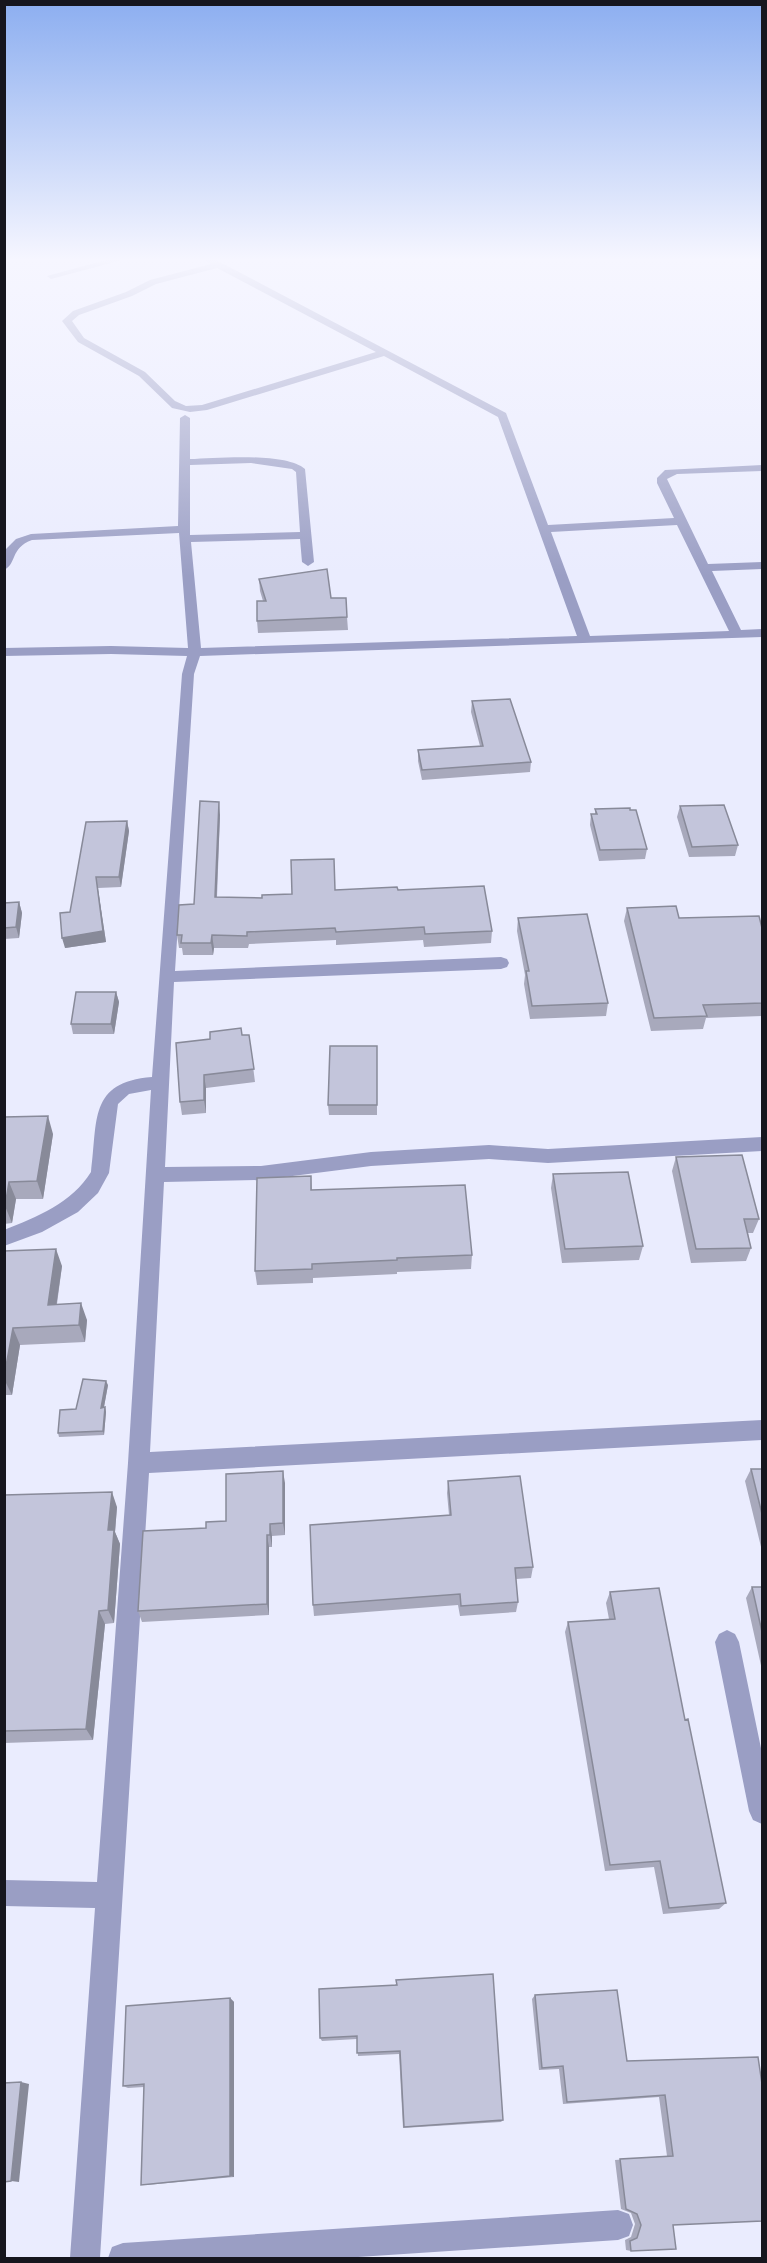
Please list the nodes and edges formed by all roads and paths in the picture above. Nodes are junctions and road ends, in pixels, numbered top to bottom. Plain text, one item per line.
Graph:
1 (127, 366) edge
2 (343, 366) edge
3 (408, 366) edge
4 (185, 418) dead end
5 (186, 462) junction
6 (762, 468) edge
7 (681, 521) junction
8 (546, 530) junction
9 (185, 534) junction
10 (306, 535) junction
11 (308, 561) dead end
12 (762, 565) edge
13 (4, 567) edge
14 (704, 568) junction
15 (762, 633) edge
16 (737, 634) junction
17 (585, 640) junction
18 (4, 652) edge
19 (195, 652) junction
20 (501, 963) dead end
21 (166, 977) junction
22 (159, 1083) junction
23 (762, 1144) edge
24 (154, 1175) junction
25 (4, 1238) edge
26 (762, 1430) edge
27 (138, 1463) junction
28 (727, 1642) dead end
29 (762, 1811) edge
30 (4, 1893) edge
31 (109, 1895) junction
32 (618, 2224) dead end
33 (85, 2259) edge
34 (123, 2259) edge

1 - 2 street
3 - 8 street
4 - 5 street
5 - 9 street
5 - 10 street
6 - 7 street
7 - 8 street
7 - 14 street
8 - 17 street
9 - 10 street
9 - 13 street
9 - 19 street
10 - 11 street
12 - 14 street
14 - 16 street
15 - 16 street
16 - 17 street
17 - 19 street
18 - 19 street
19 - 21 street
20 - 21 street
21 - 22 street
22 - 24 street
22 - 25 street
23 - 24 street
24 - 27 street
26 - 27 street
27 - 31 street
28 - 29 street
30 - 31 street
31 - 33 street
32 - 34 street

